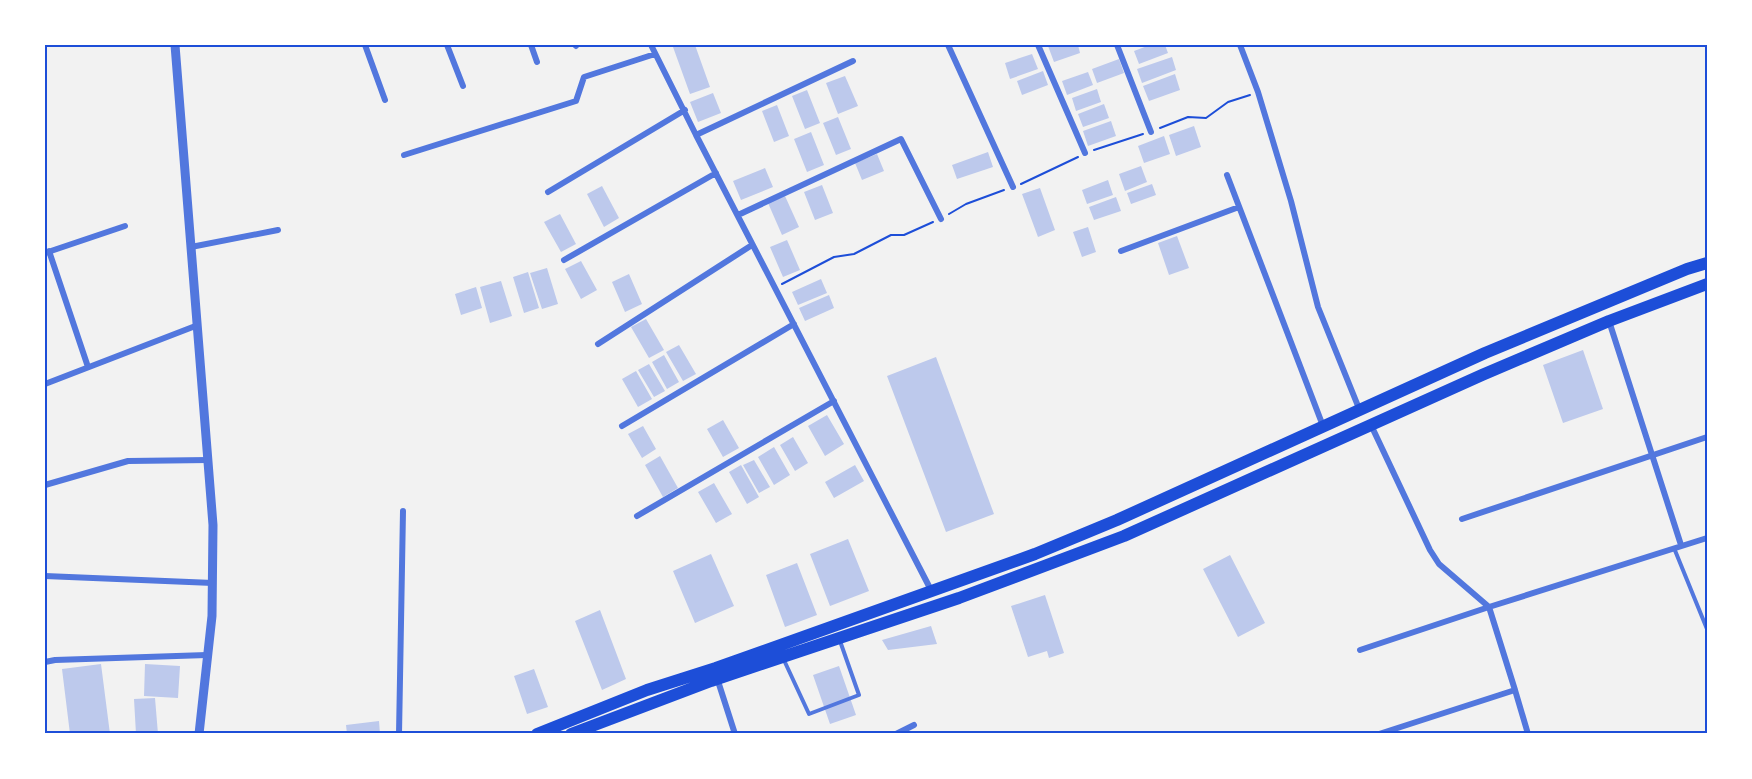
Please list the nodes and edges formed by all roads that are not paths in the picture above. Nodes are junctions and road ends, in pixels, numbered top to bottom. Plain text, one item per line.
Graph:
1 (175, 45) edge
2 (365, 45) edge
3 (447, 45) edge
4 (531, 45) edge
5 (651, 45) edge
6 (948, 45) edge
7 (1038, 45) edge
8 (1117, 45) edge
9 (1240, 45) edge
10 (655, 54) junction
11 (854, 61) dead end
12 (537, 62) dead end
13 (463, 86) dead end
14 (385, 100) dead end
15 (685, 110) junction
16 (1152, 132) dead end
17 (696, 135) junction
18 (1085, 153) dead end
19 (404, 155) dead end
20 (716, 173) junction
21 (1227, 175) dead end
22 (1013, 187) dead end
23 (548, 192) dead end
24 (1239, 207) junction
25 (738, 215) junction
26 (941, 219) dead end
27 (125, 226) dead end
28 (278, 230) dead end
29 (752, 245) junction
30 (191, 247) junction
31 (1121, 251) dead end
32 (47, 252) edge
33 (564, 260) dead end
34 (1707, 263) edge
35 (1707, 284) edge
36 (1609, 321) junction
37 (794, 324) junction
38 (198, 325) junction
39 (598, 344) dead end
40 (88, 367) junction
41 (45, 384) edge
42 (834, 401) junction
43 (1360, 411) junction
44 (1371, 425) junction
45 (622, 426) dead end
46 (1324, 427) junction
47 (1707, 437) edge
48 (1653, 455) junction
49 (209, 460) junction
50 (45, 485) edge
51 (403, 511) dead end
52 (637, 516) dead end
53 (1462, 519) dead end
54 (1707, 538) edge
55 (1681, 545) junction
56 (1674, 547) junction
57 (45, 576) edge
58 (213, 583) junction
59 (932, 592) junction
60 (1489, 608) junction
61 (1707, 629) edge
62 (838, 638) junction
63 (1360, 650) dead end
64 (207, 655) junction
65 (782, 657) junction
66 (45, 662) edge
67 (716, 674) junction
68 (1515, 690) junction
69 (914, 725) dead end
70 (199, 734) edge
71 (399, 734) edge
72 (537, 734) edge
73 (571, 734) edge
74 (735, 734) edge
75 (896, 734) edge
76 (1379, 734) edge
77 (1528, 734) edge

1 - 30 street
2 - 14 street
3 - 13 street
4 - 12 street
5 - 10 street
6 - 22 street
7 - 18 street
8 - 16 street
9 - 43 street
10 - 15 street
10 - 19 street
11 - 17 street
15 - 17 street
15 - 23 street
17 - 20 street
20 - 25 street
20 - 33 street
21 - 24 street
24 - 31 street
24 - 46 street
25 - 26 street
25 - 29 street
27 - 32 street
28 - 30 street
29 - 37 street
29 - 39 street
30 - 38 street
32 - 40 street
34 - 43 main road
35 - 36 main road
36 - 44 main road
36 - 48 street
37 - 42 street
37 - 45 street
38 - 40 street
38 - 49 street
40 - 41 street
42 - 52 street
42 - 59 street
43 - 46 main road
44 - 60 street
44 - 62 main road
46 - 59 main road
47 - 48 street
48 - 53 street
48 - 55 street
49 - 50 street
49 - 58 street
51 - 71 street
54 - 55 street
55 - 56 street
56 - 60 street
56 - 61 lane
57 - 58 street
58 - 64 street
59 - 67 main road
60 - 63 street
60 - 68 street
62 - 65 main road
62 - 65 lane
64 - 66 street
64 - 70 street
65 - 67 main road
67 - 72 main road
67 - 73 main road
67 - 74 street
68 - 76 street
68 - 77 street
69 - 75 street

